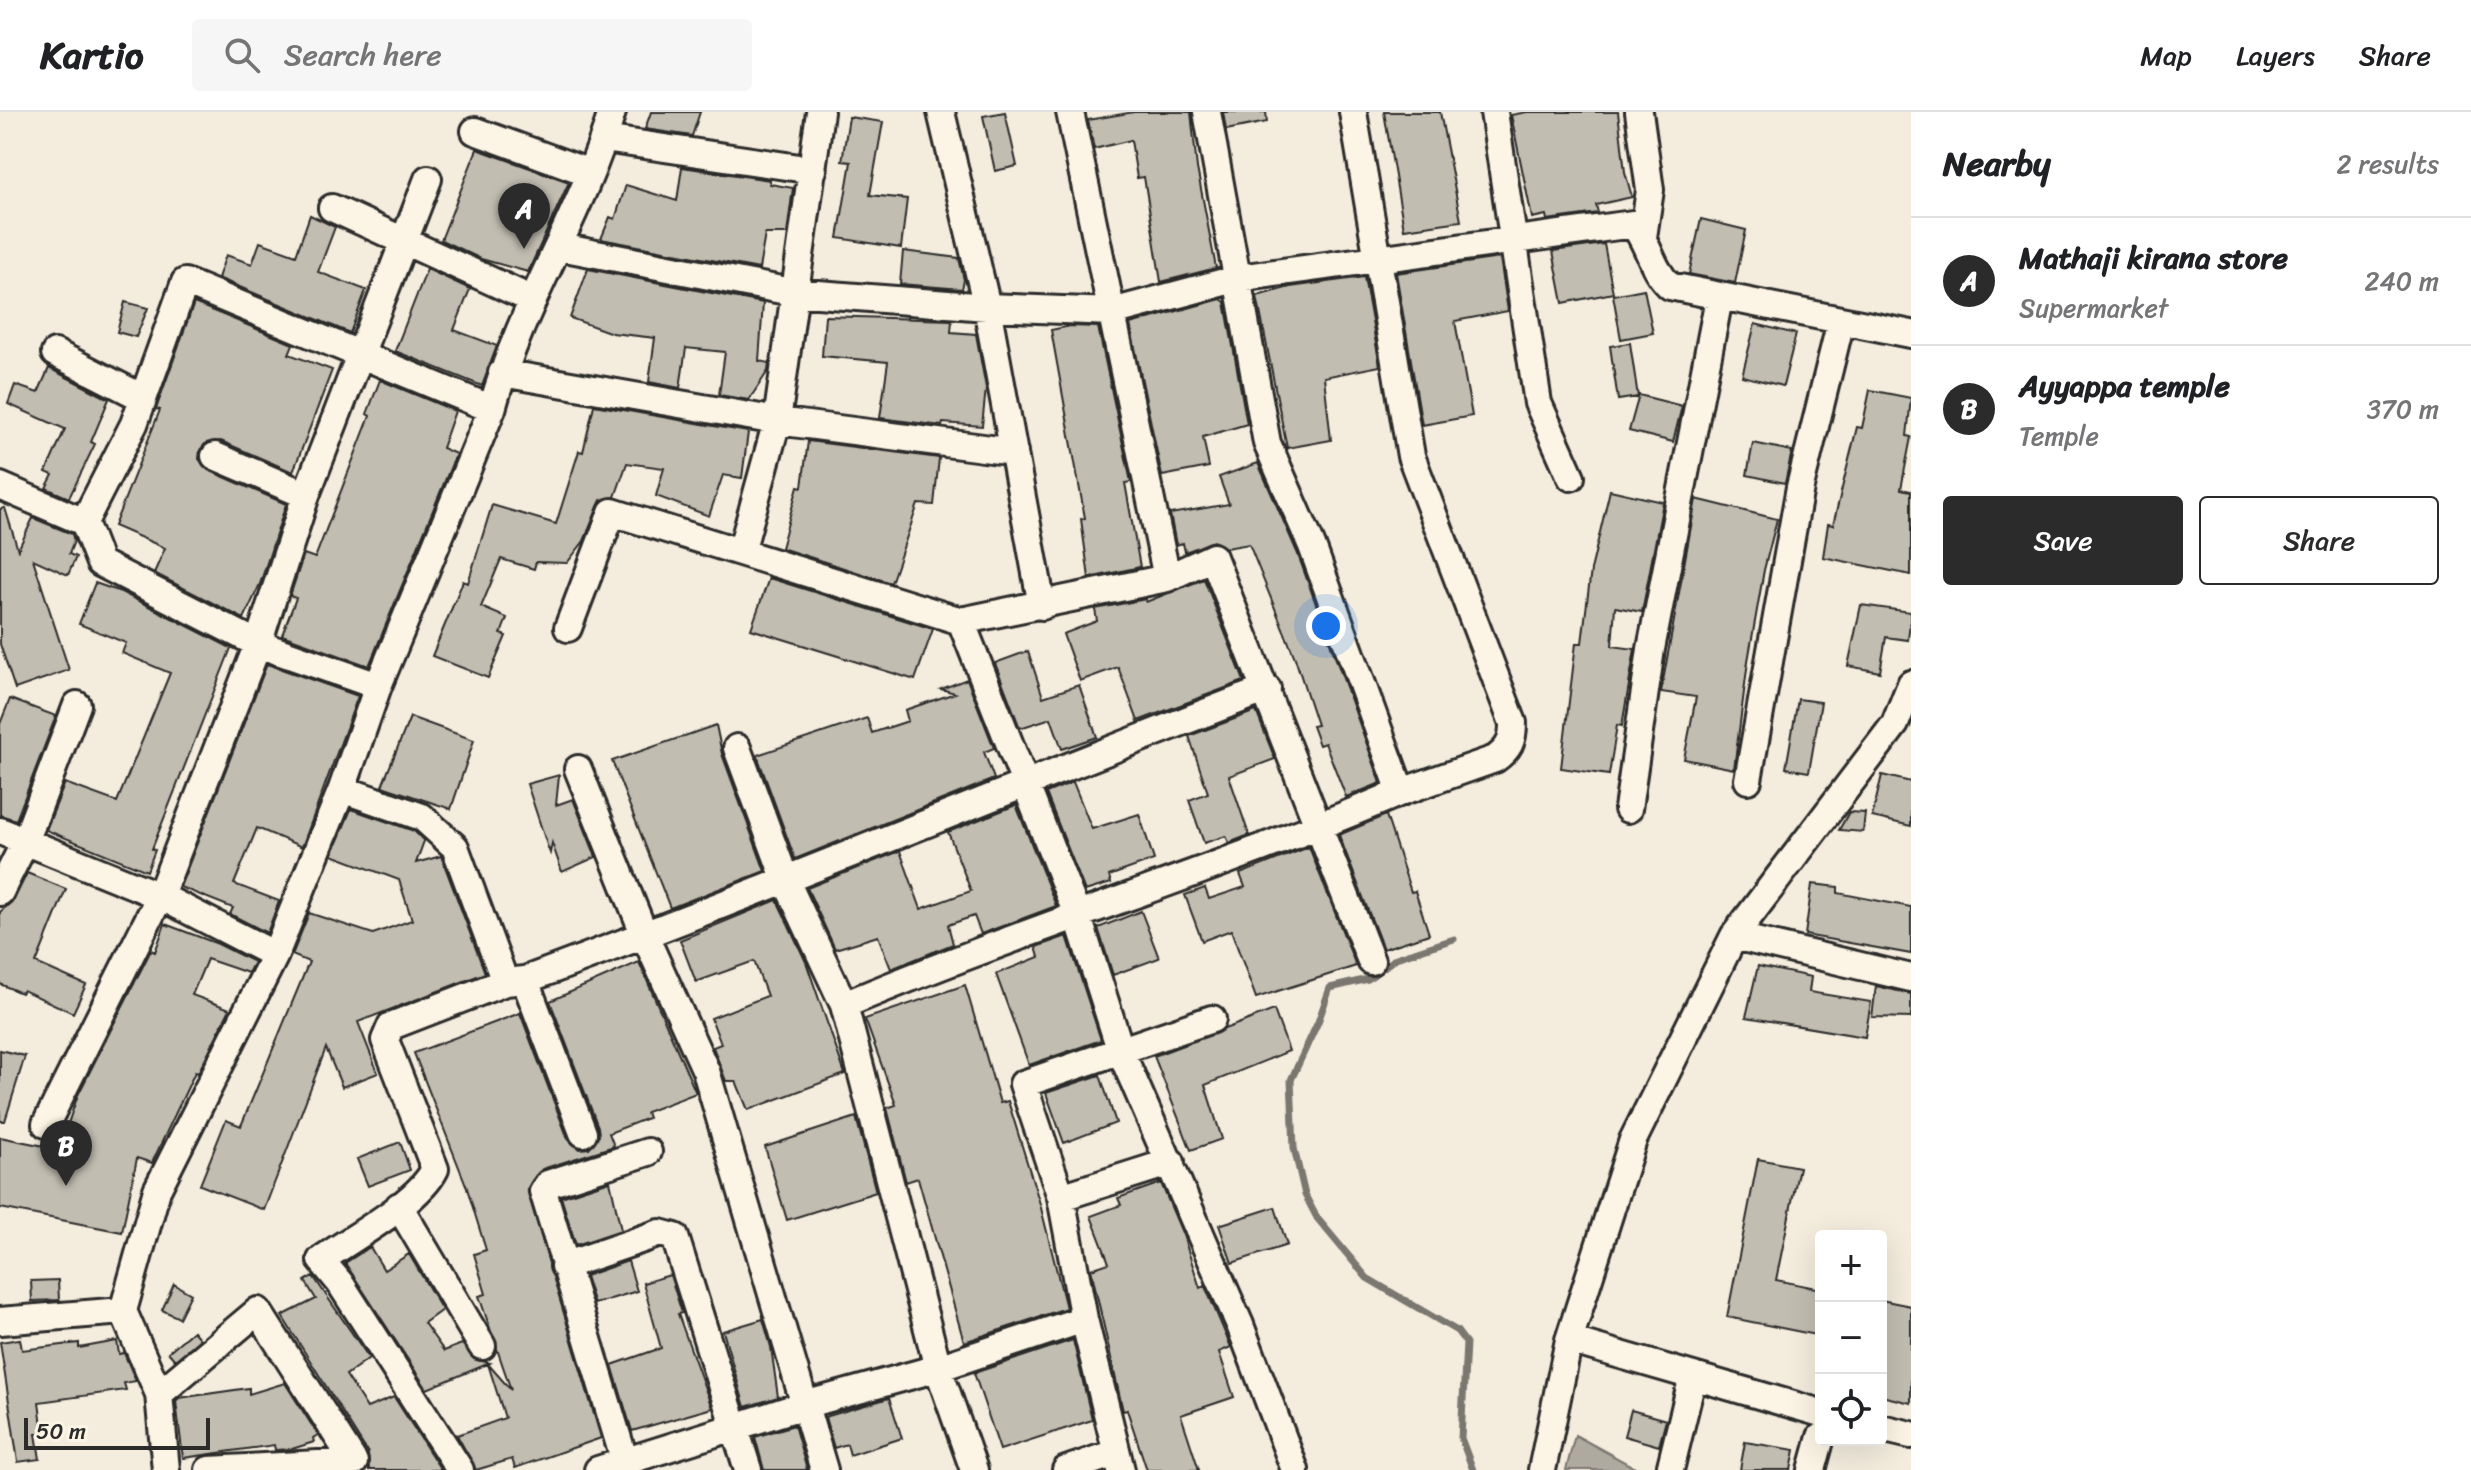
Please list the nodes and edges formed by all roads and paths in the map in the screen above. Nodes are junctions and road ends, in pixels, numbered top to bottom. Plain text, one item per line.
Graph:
1 (612, 112) edge
2 (820, 112) edge
3 (941, 112) edge
4 (1070, 112) edge
5 (1207, 112) edge
6 (1353, 112) edge
7 (1494, 112) edge
8 (1639, 112) edge
9 (475, 131) dead end
10 (604, 139) junction
11 (813, 170) junction
12 (590, 173) junction
13 (428, 179) dead end
14 (332, 208) dead end
15 (1643, 237) junction
16 (403, 238) junction
17 (1516, 239) junction
18 (560, 247) junction
19 (1376, 256) junction
20 (1239, 278) junction
21 (792, 292) junction
22 (1719, 298) junction
23 (533, 300) junction
24 (987, 307) junction
25 (1112, 312) junction
26 (1841, 321) junction
27 (1911, 334) edge
28 (55, 353) dead end
29 (361, 355) junction
30 (502, 373) junction
31 (143, 398) junction
32 (492, 409) junction
33 (777, 421) junction
34 (1014, 452) junction
35 (215, 456) dead end
36 (1571, 477) dead end
37 (0, 486) edge
38 (306, 495) junction
39 (84, 522) junction
40 (741, 552) junction
41 (1167, 578) junction
42 (1042, 606) junction
43 (961, 621) junction
44 (568, 628) dead end
45 (258, 644) junction
46 (1911, 684) edge
47 (378, 686) junction
48 (1267, 689) junction
49 (77, 705) dead end
50 (1903, 721) edge
51 (737, 748) dead end
52 (578, 769) dead end
53 (1748, 780) dead end
54 (1027, 781) junction
55 (342, 789) junction
56 (1401, 792) junction
57 (1628, 809) dead end
58 (1317, 828) junction
59 (0, 831) edge
60 (25, 842) junction
61 (786, 881) junction
62 (0, 892) edge
63 (160, 896) junction
64 (1078, 917) junction
65 (645, 936) junction
66 (1734, 936) junction
67 (275, 955) junction
68 (1371, 961) dead end
69 (1911, 978) edge
70 (515, 981) junction
71 (844, 1005) junction
72 (1212, 1019) dead end
73 (1121, 1052) junction
74 (46, 1124) dead end
75 (583, 1133) dead end
76 (648, 1152) dead end
77 (1171, 1162) junction
78 (1061, 1197) junction
79 (399, 1206) junction
80 (564, 1266) junction
81 (123, 1311) junction
82 (1084, 1319) junction
83 (0, 1321) edge
84 (1569, 1340) junction
85 (482, 1346) dead end
86 (938, 1368) junction
87 (1693, 1376) junction
88 (159, 1394) junction
89 (804, 1405) junction
90 (1815, 1411) edge
91 (735, 1428) junction
92 (1887, 1429) edge
93 (1911, 1435) edge
94 (1819, 1446) edge
95 (1118, 1461) edge
96 (625, 1462) junction
97 (166, 1470) edge
98 (209, 1470) edge
99 (460, 1470) edge
100 (598, 1470) edge
101 (748, 1470) edge
102 (824, 1470) edge
103 (974, 1470) edge
104 (1066, 1470) edge
105 (1295, 1470) edge
106 (1542, 1470) edge
107 (1670, 1470) edge
108 (1812, 1470) edge

1 - 10 street
2 - 11 street
3 - 24 street
4 - 25 street
5 - 20 street
6 - 19 street
7 - 17 street
8 - 15 street
9 - 12 street
10 - 11 street
10 - 12 street
11 - 21 street
12 - 18 street
13 - 16 street
14 - 16 street
15 - 17 street
15 - 22 street
16 - 23 street
16 - 29 street
17 - 19 street
17 - 36 street
18 - 21 street
18 - 23 street
19 - 20 street
19 - 56 street
20 - 25 street
20 - 56 street
21 - 24 street
21 - 33 street
22 - 26 street
22 - 57 street
23 - 30 street
24 - 25 street
24 - 34 street
25 - 41 street
26 - 27 street
26 - 53 street
28 - 31 street
29 - 31 street
29 - 32 street
29 - 38 street
30 - 32 street
30 - 33 street
31 - 39 street
32 - 47 street
33 - 34 street
33 - 40 street
34 - 42 street
35 - 38 street
37 - 39 street
38 - 45 street
39 - 45 street
40 - 43 street
40 - 44 street
41 - 42 street
41 - 48 street
42 - 43 street
43 - 54 street
45 - 47 street
45 - 63 street
46 - 50 street
47 - 55 street
48 - 54 street
48 - 58 street
49 - 60 street
50 - 66 street
51 - 61 street
52 - 65 street
54 - 61 street
54 - 64 street
55 - 67 street
55 - 70 street
56 - 58 street
58 - 64 street
58 - 68 street
59 - 60 street
60 - 62 street
60 - 63 street
61 - 65 street
61 - 71 street
63 - 67 street
63 - 74 street
64 - 71 street
64 - 73 street
65 - 70 street
65 - 89 street
66 - 69 street
66 - 84 street
67 - 81 street
70 - 75 street
70 - 79 street
71 - 86 street
72 - 73 street
73 - 77 street
73 - 78 street
76 - 80 street
77 - 78 street
77 - 105 street
78 - 82 street
79 - 85 street
79 - 99 street
80 - 91 street
80 - 96 street
81 - 83 street
81 - 88 street
82 - 86 street
82 - 95 street
84 - 87 street
84 - 106 street
86 - 89 street
86 - 103 street
87 - 90 street
87 - 107 street
88 - 97 street
88 - 98 street
89 - 91 street
89 - 102 street
91 - 96 street
91 - 101 street
92 - 93 street
94 - 108 street
95 - 104 street
96 - 100 street

